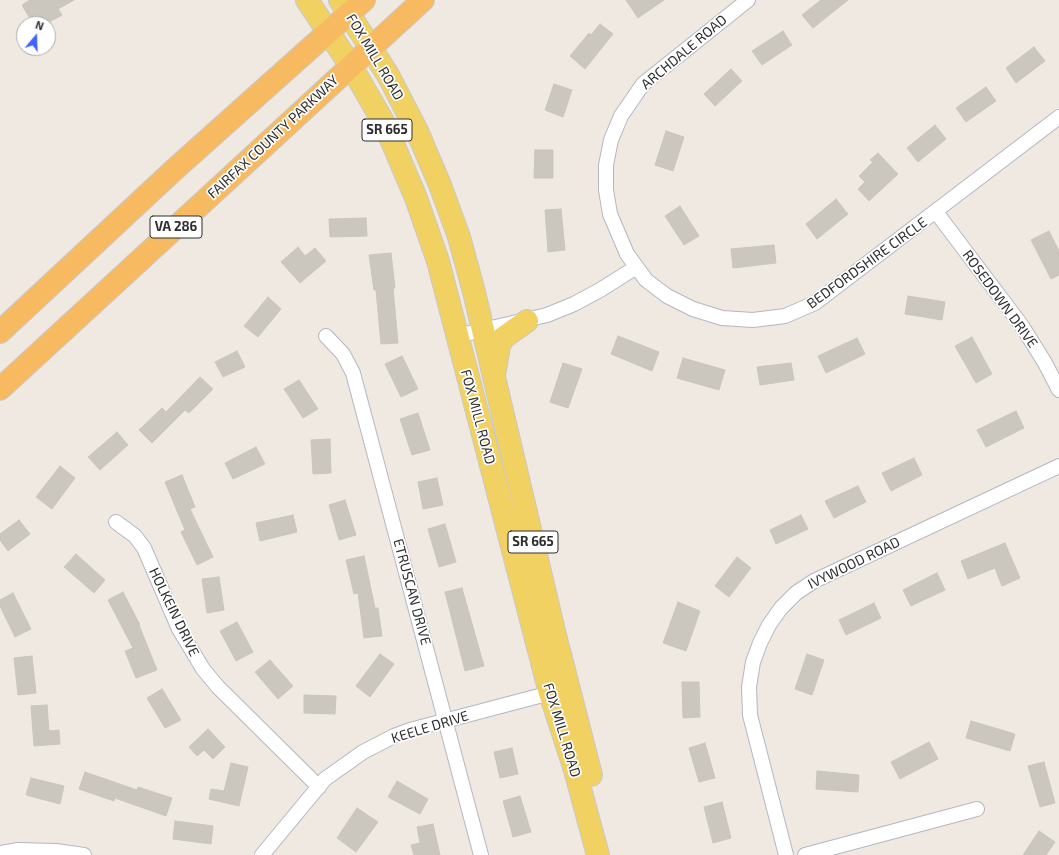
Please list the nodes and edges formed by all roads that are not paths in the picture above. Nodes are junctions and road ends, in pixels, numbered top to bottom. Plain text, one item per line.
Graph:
1 (307, 0) edge
2 (423, 0) edge
3 (748, 0) edge
4 (351, 5) edge
5 (329, 32) junction
6 (371, 49) junction
7 (351, 66) junction
8 (1059, 117) edge
9 (936, 212) junction
10 (635, 268) junction
11 (527, 321) junction
12 (483, 330) junction
13 (0, 332) edge
14 (326, 336) dead end
15 (457, 336) junction
16 (494, 377) junction
17 (0, 389) edge
18 (1059, 390) edge
19 (1059, 466) edge
20 (116, 522) dead end
21 (559, 691) junction
22 (446, 721) junction
23 (319, 786) junction
24 (977, 809) dead end
25 (0, 853) edge
26 (84, 855) edge
27 (262, 855) edge
28 (481, 855) edge
29 (598, 855) edge
30 (609, 855) edge
31 (786, 855) edge
32 (805, 855) edge

1 - 5 main road, FOX MILL ROAD / SR 665
2 - 6 highway, FAIRFAX COUNTY PARKWAY / VA 286
3 - 10 street, ARCHDALE ROAD
4 - 5 highway, VA 286
4 - 6 main road, FOX MILL ROAD / SR 665
5 - 7 main road, FOX MILL ROAD / SR 665
5 - 13 highway, VA 286
6 - 7 highway, FAIRFAX COUNTY PARKWAY / VA 286
6 - 12 main road, FOX MILL ROAD / SR 665
7 - 15 main road, FOX MILL ROAD / SR 665
7 - 17 highway, FAIRFAX COUNTY PARKWAY / VA 286
8 - 9 street, BEDFORDSHIRE CIRCLE
9 - 10 street, BEDFORDSHIRE CIRCLE
9 - 18 street, ROSEDOWN DRIVE
10 - 11 street
11 - 12 street
11 - 16 main road
12 - 15 street
12 - 16 main road, FOX MILL ROAD / SR 665
14 - 22 street, ETRUSCAN DRIVE
15 - 21 main road, FOX MILL ROAD / SR 665
16 - 21 main road, FOX MILL ROAD / SR 665
19 - 31 street, IVYWOOD ROAD
20 - 23 street, HOLKEIN DRIVE
21 - 22 street, KEELE DRIVE
21 - 29 main road, FOX MILL ROAD / SR 665
21 - 30 main road, FOX MILL ROAD / SR 665
22 - 23 street, KEELE DRIVE
22 - 28 street, ETRUSCAN DRIVE
23 - 27 street, KEELE DRIVE
24 - 32 street
25 - 26 street

